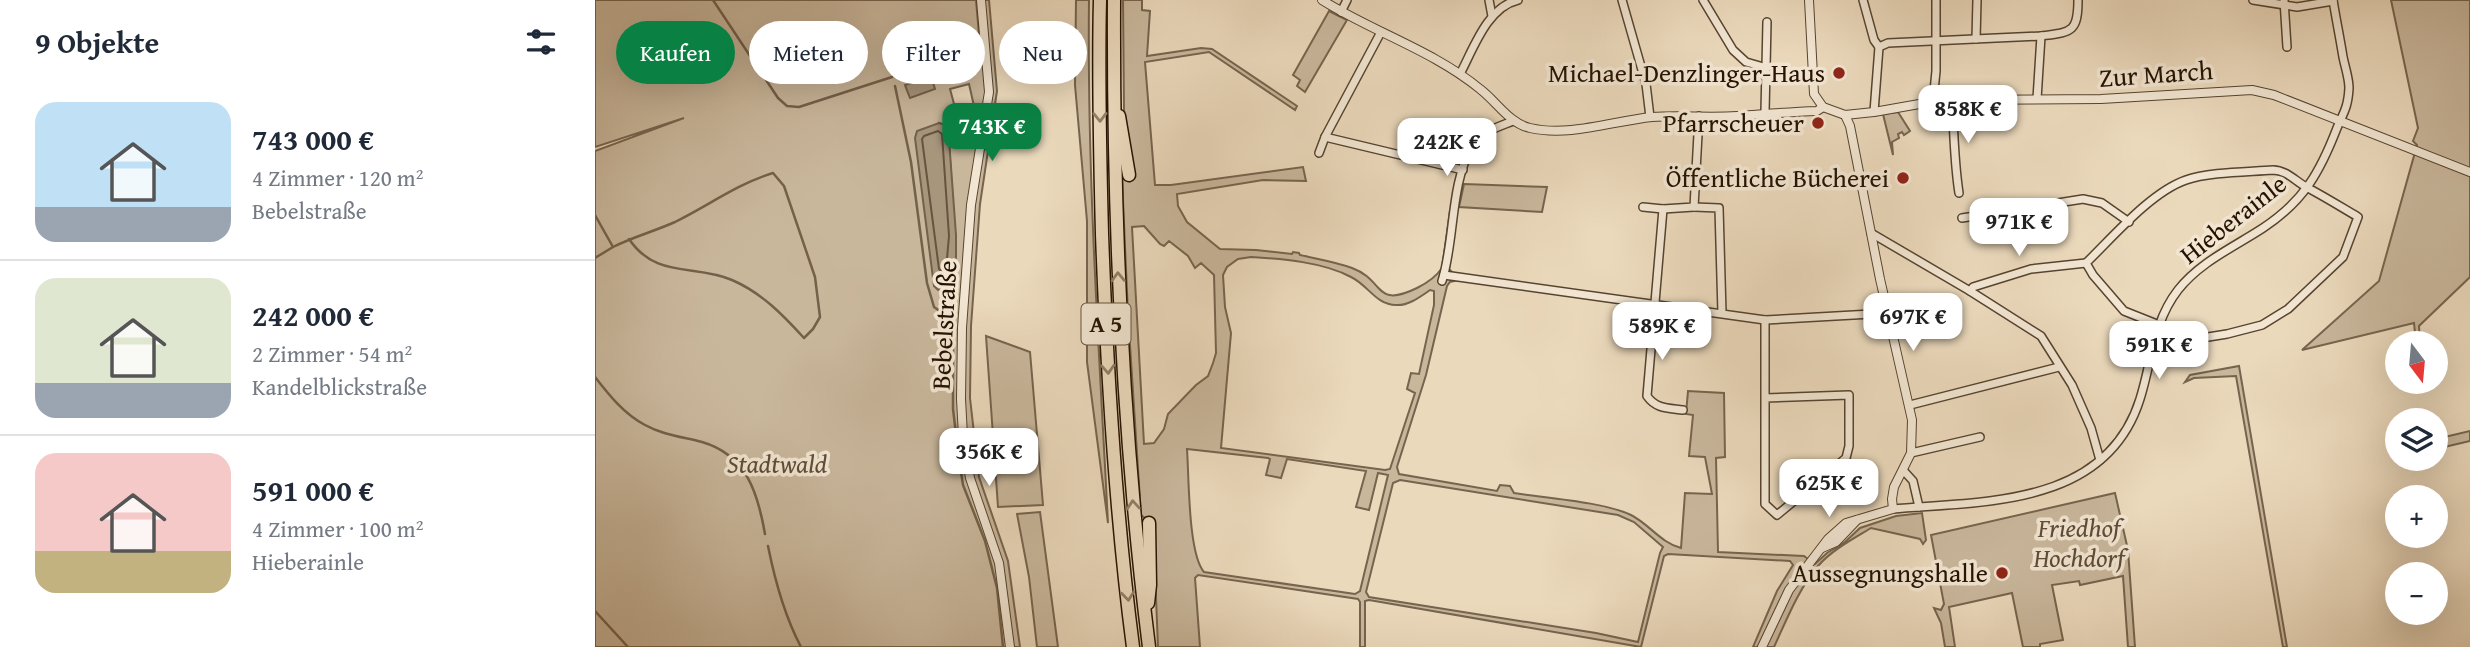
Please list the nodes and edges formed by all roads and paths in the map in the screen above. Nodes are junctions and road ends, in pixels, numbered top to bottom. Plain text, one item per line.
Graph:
1 (981, 0) edge
2 (1100, 0) edge
3 (1114, 0) edge
4 (1322, 0) edge
5 (1347, 0) edge
6 (1489, 0) edge
7 (1514, 0) edge
8 (1622, 0) edge
9 (1703, 0) edge
10 (1809, 0) edge
11 (1863, 0) edge
12 (1936, 0) edge
13 (1977, 0) edge
14 (2078, 0) edge
15 (2253, 0) edge
16 (2333, 1) edge
17 (2285, 3) edge
18 (1341, 12) junction
19 (1492, 16) junction
20 (1767, 22) dead end
21 (1381, 32) junction
22 (2041, 36) junction
23 (1976, 38) junction
24 (1936, 40) junction
25 (1879, 47) junction
26 (2287, 47) dead end
27 (1766, 68) junction
28 (1460, 74) junction
29 (1114, 95) junction
30 (1952, 99) junction
31 (2036, 99) junction
32 (1933, 102) junction
33 (1823, 107) junction
34 (1765, 112) junction
35 (1874, 112) junction
36 (1845, 115) junction
37 (1699, 116) junction
38 (1650, 117) junction
39 (1513, 121) junction
40 (2340, 121) junction
41 (1325, 137) junction
42 (1319, 153) dead end
43 (1463, 170) junction
44 (2470, 172) edge
45 (1129, 175) dead end
46 (2307, 188) junction
47 (1959, 193) dead end
48 (1643, 207) dead end
49 (1694, 207) junction
50 (1663, 209) junction
51 (1962, 218) dead end
52 (2129, 222) junction
53 (1871, 233) junction
54 (2086, 263) junction
55 (1970, 290) junction
56 (1655, 306) junction
57 (1722, 313) junction
58 (1889, 313) junction
59 (1765, 320) junction
60 (2158, 325) junction
61 (2059, 367) junction
62 (1765, 398) junction
63 (1910, 405) junction
64 (1683, 410) dead end
65 (1980, 437) dead end
66 (1910, 453) junction
67 (2100, 460) junction
68 (1903, 470) junction
69 (1919, 507) junction
70 (1893, 509) junction
71 (1150, 523) dead end
72 (1145, 621) junction
73 (1010, 647) edge
74 (1133, 647) edge
75 (1149, 647) edge
76 (1762, 647) edge

1 - 73 street, Bebelstraße
2 -> 74 highway, A 5
3 - 29 highway, A 5
4 - 18 street
5 - 18 street
6 - 19 street
7 - 19 street
8 - 38 street
9 - 27 street
10 - 33 street
11 - 25 street
12 - 24 street
13 - 23 street
14 - 22 street
15 - 17 street
16 - 17 street
16 - 40 street, Hieberainle
17 - 26 street
18 - 21 street
19 - 28 street
20 - 27 street
21 - 28 street
21 - 41 street
22 - 23 street
22 - 31 street
23 - 24 street
24 - 25 street
24 - 32 street
25 - 35 street
27 - 34 street
28 - 39 street
29 - 45 highway
72 -> 29 highway, A 5
30 - 31 street, Zur March
30 - 32 street, Zur March
30 - 47 street
31 - 40 street, Zur March
32 - 35 street, Zur March
33 - 34 street
33 - 36 street
34 - 37 street
35 - 36 street, Zur March
36 - 53 street
37 - 38 street
37 - 49 street
38 - 39 street
39 - 43 street
40 - 44 street, Zur March
40 - 46 street, Hieberainle
41 - 42 street
41 - 43 street
43 - 56 street
46 - 52 street
46 - 60 street, Hieberainle
46 - 60 street
48 - 50 street
49 - 50 street
49 - 57 street
50 - 56 street
51 - 52 street
52 - 54 street
53 - 55 street
53 - 58 street
54 - 55 street
54 - 60 street
55 - 61 street
56 - 57 street
56 - 64 street
57 - 59 street
58 - 59 street
58 - 63 street
59 - 62 street
60 - 67 street, Hieberainle
61 - 63 street
61 - 67 street
62 - 62 street
63 - 66 street
65 - 66 street
66 - 68 street
67 - 69 street, Hieberainle
68 - 69 street
68 - 70 street
69 - 70 street, Hieberainle
70 - 76 street, Hieberainle
71 - 72 highway
72 - 75 highway, A 5

